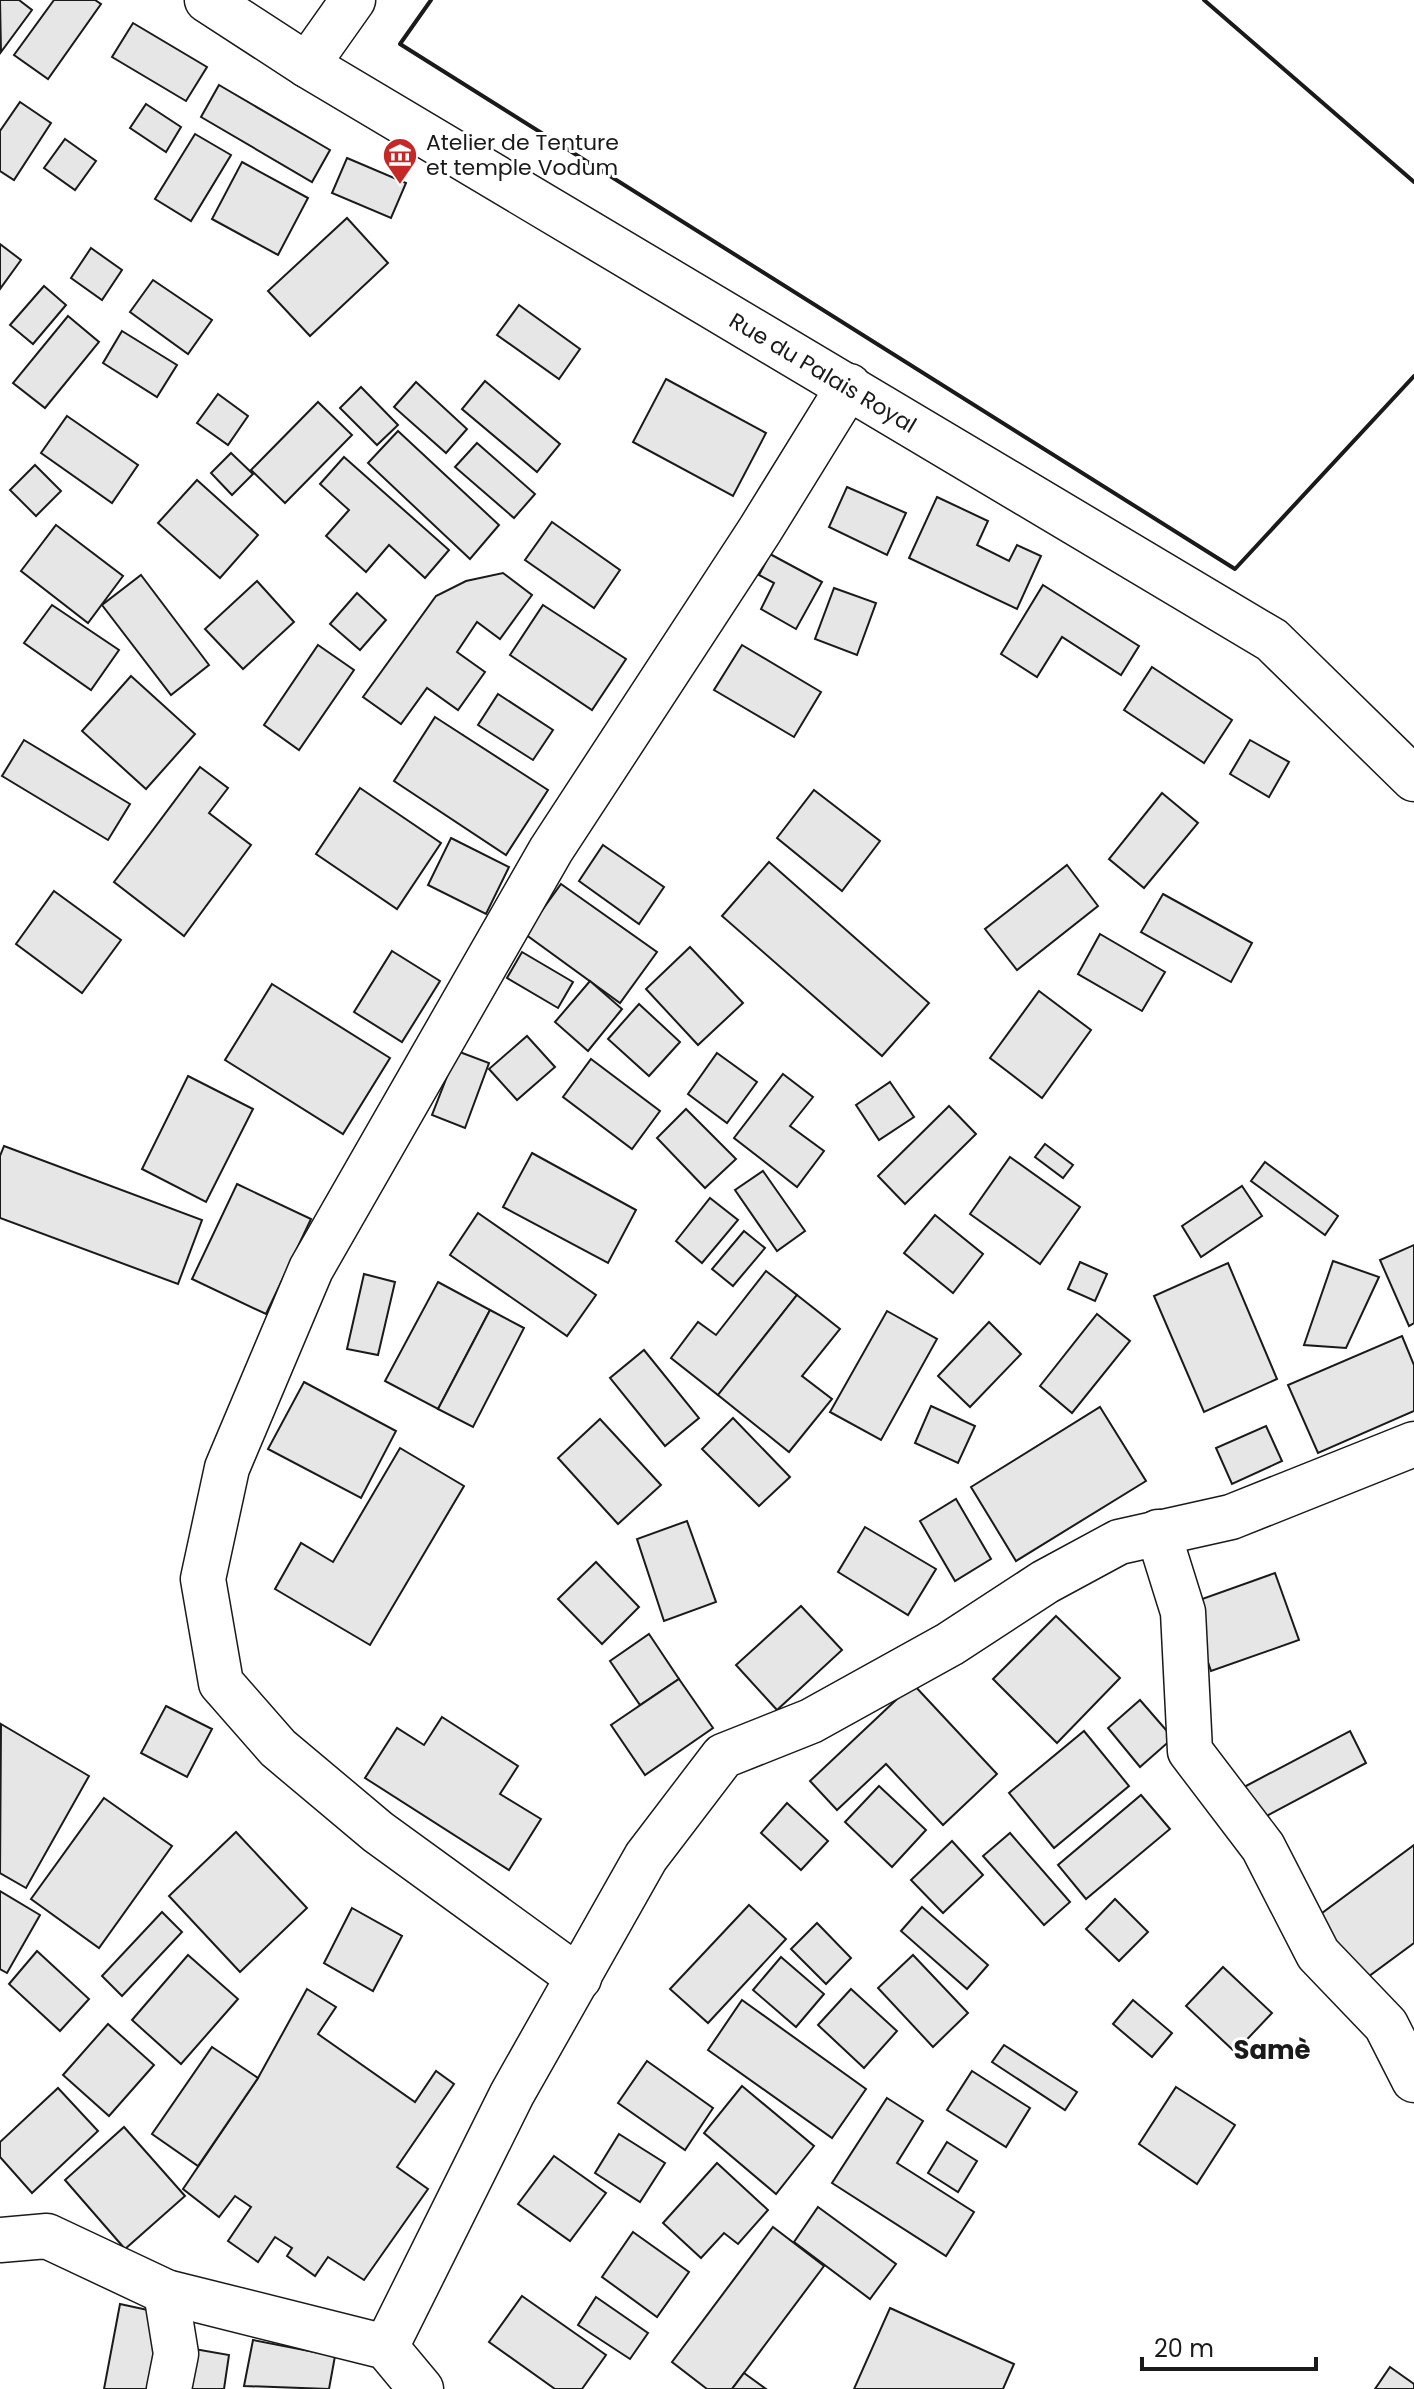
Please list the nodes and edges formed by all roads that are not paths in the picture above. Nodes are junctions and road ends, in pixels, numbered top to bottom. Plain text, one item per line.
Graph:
1 (207, 0) edge
2 (353, 0) edge
3 (307, 65) junction
4 (849, 386) junction
5 (1414, 779) edge
6 (1414, 1444) edge
7 (1158, 1532) junction
8 (579, 1978) junction
9 (1414, 2080) edge
10 (0, 2240) edge
11 (166, 2292) junction
12 (386, 2347) junction
13 (169, 2389) edge
14 (421, 2389) edge

1 - 3 street, Rue du Palais Royal
2 - 3 street
3 - 4 street, Rue du Palais Royal
4 - 5 street, Rue du Palais Royal
4 - 8 street
6 - 7 street
7 - 8 street
7 - 9 street
8 - 12 street
10 - 11 street
11 - 12 street
11 - 13 street
12 - 14 street

